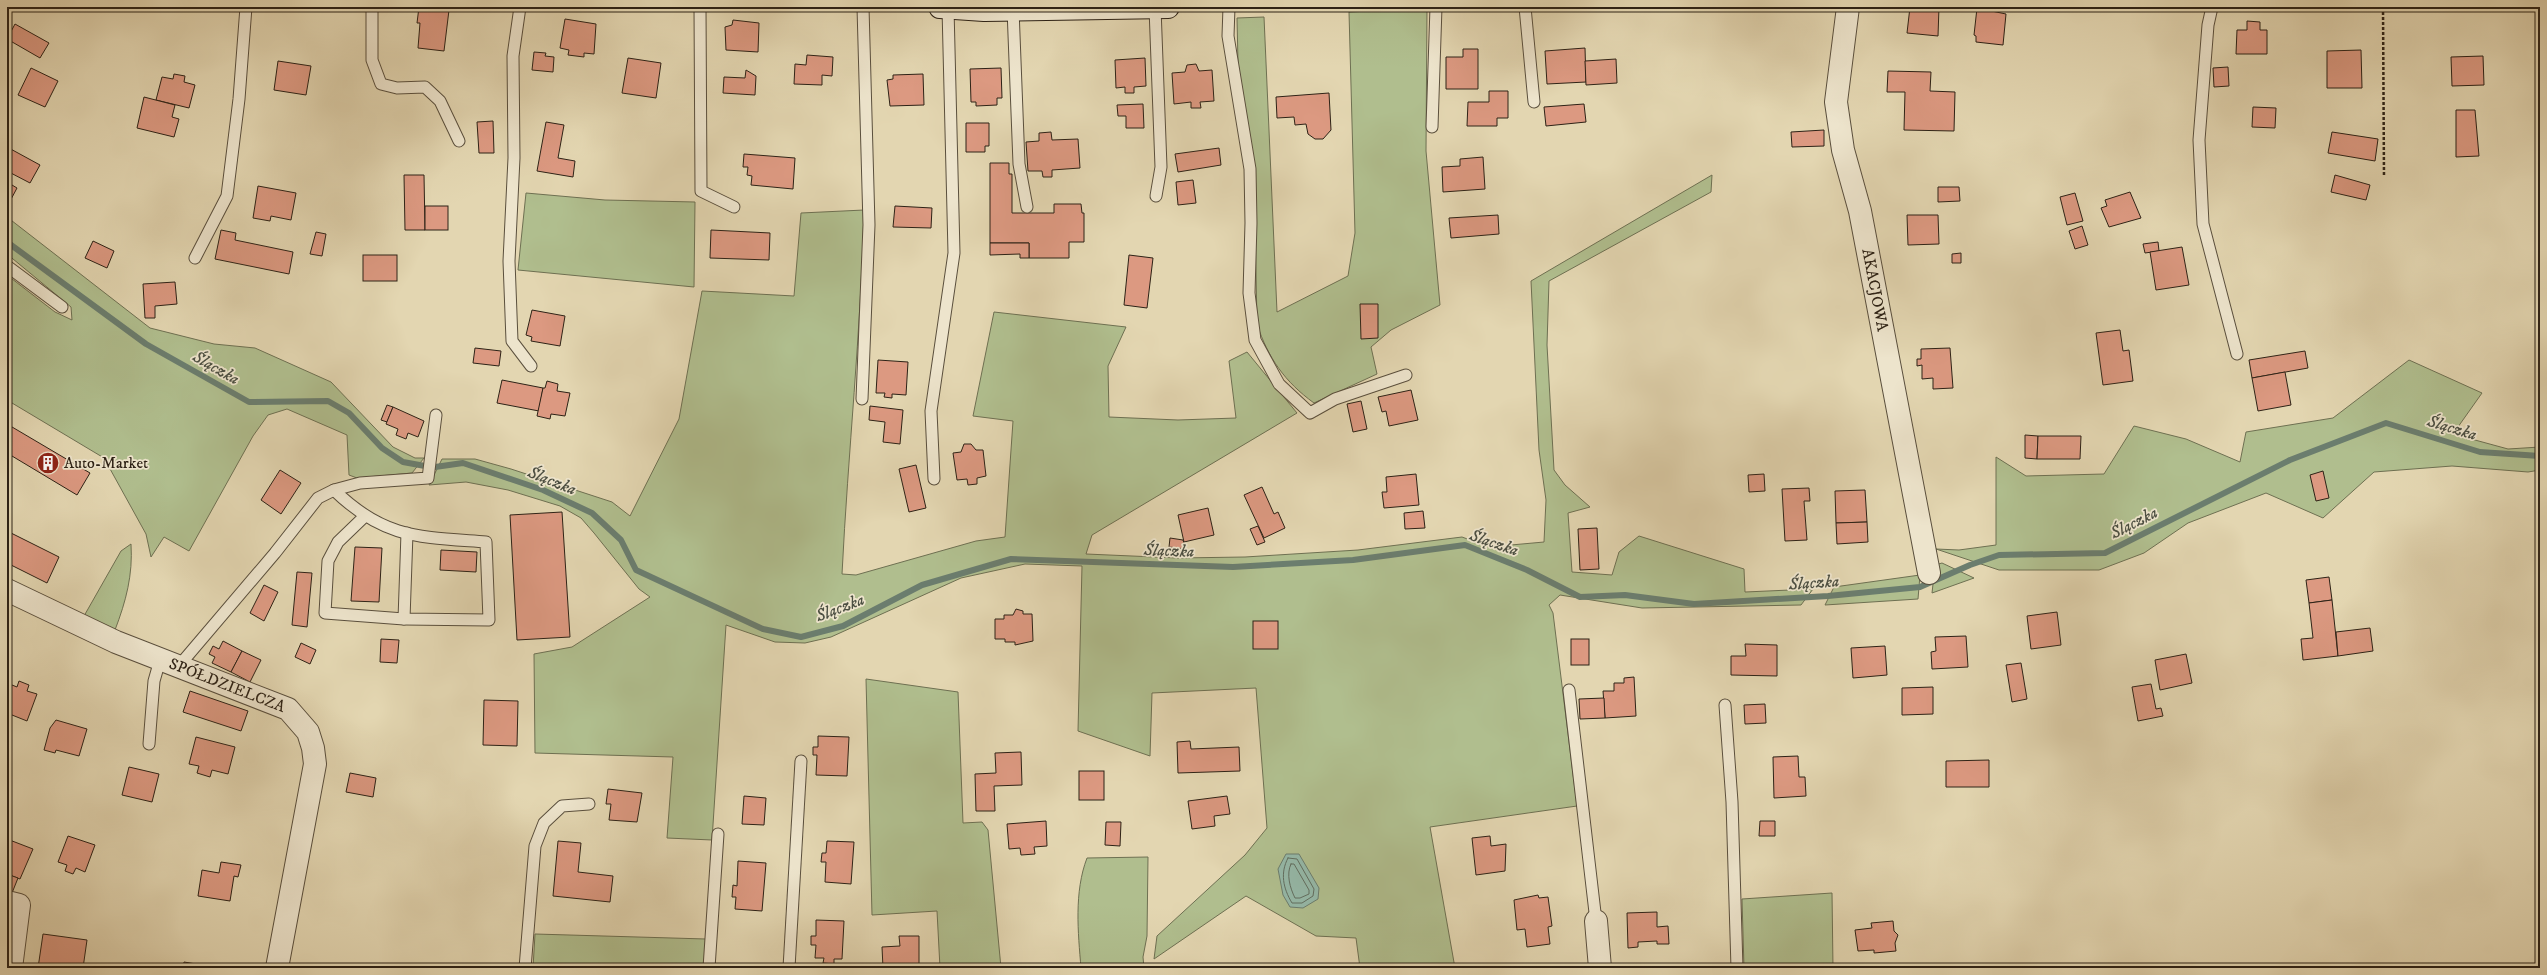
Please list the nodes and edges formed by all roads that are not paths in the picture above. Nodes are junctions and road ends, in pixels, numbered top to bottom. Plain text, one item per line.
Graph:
1 (246, 7) edge
2 (372, 7) edge
3 (520, 7) edge
4 (700, 7) edge
5 (863, 7) edge
6 (1161, 7) edge
7 (1229, 7) edge
8 (1436, 7) edge
9 (1524, 7) edge
10 (1848, 7) edge
11 (2212, 7) edge
12 (944, 8) edge
13 (984, 8) edge
14 (1012, 9) junction
15 (1534, 102) dead end
16 (1432, 127) dead end
17 (459, 140) dead end
18 (1156, 196) dead end
19 (734, 207) dead end
20 (1027, 207) dead end
21 (195, 258) dead end
22 (7, 266) edge
23 (62, 307) dead end
24 (2237, 354) dead end
25 (531, 366) dead end
26 (1406, 375) dead end
27 (862, 399) dead end
28 (436, 415) dead end
29 (934, 479) dead end
30 (334, 490) junction
31 (365, 516) junction
32 (407, 533) junction
33 (1929, 573) dead end
34 (7, 590) edge
35 (404, 619) junction
36 (169, 664) junction
37 (1569, 690) dead end
38 (1725, 705) dead end
39 (149, 744) dead end
40 (801, 761) dead end
41 (589, 804) dead end
42 (718, 834) dead end
43 (7, 902) edge
44 (1596, 921) joint
45 (11, 968) edge
46 (277, 968) edge
47 (525, 968) edge
48 (709, 968) edge
49 (789, 968) edge
50 (1600, 968) edge
51 (1737, 968) edge

1 - 21 lane
2 - 17 lane
3 - 25 lane
4 - 19 lane
5 - 27 lane
6 - 14 street
6 - 18 lane
7 - 26 lane
8 - 16 lane
9 - 15 lane
10 - 33 street, AKACJOWA
11 - 24 lane
12 - 13 street
12 - 29 lane
13 - 14 street
14 - 20 lane
22 - 23 lane
28 - 30 lane
30 - 31 lane
30 - 36 lane
31 - 32 lane
31 - 35 lane
32 - 35 lane
32 - 35 lane
34 - 36 street, SPÓŁDZIELCZA
36 - 39 lane
36 - 46 street, SPÓŁDZIELCZA
37 - 44 lane
38 - 51 lane
40 - 49 lane
41 - 47 lane
42 - 48 lane
43 - 45 street
44 - 50 street

